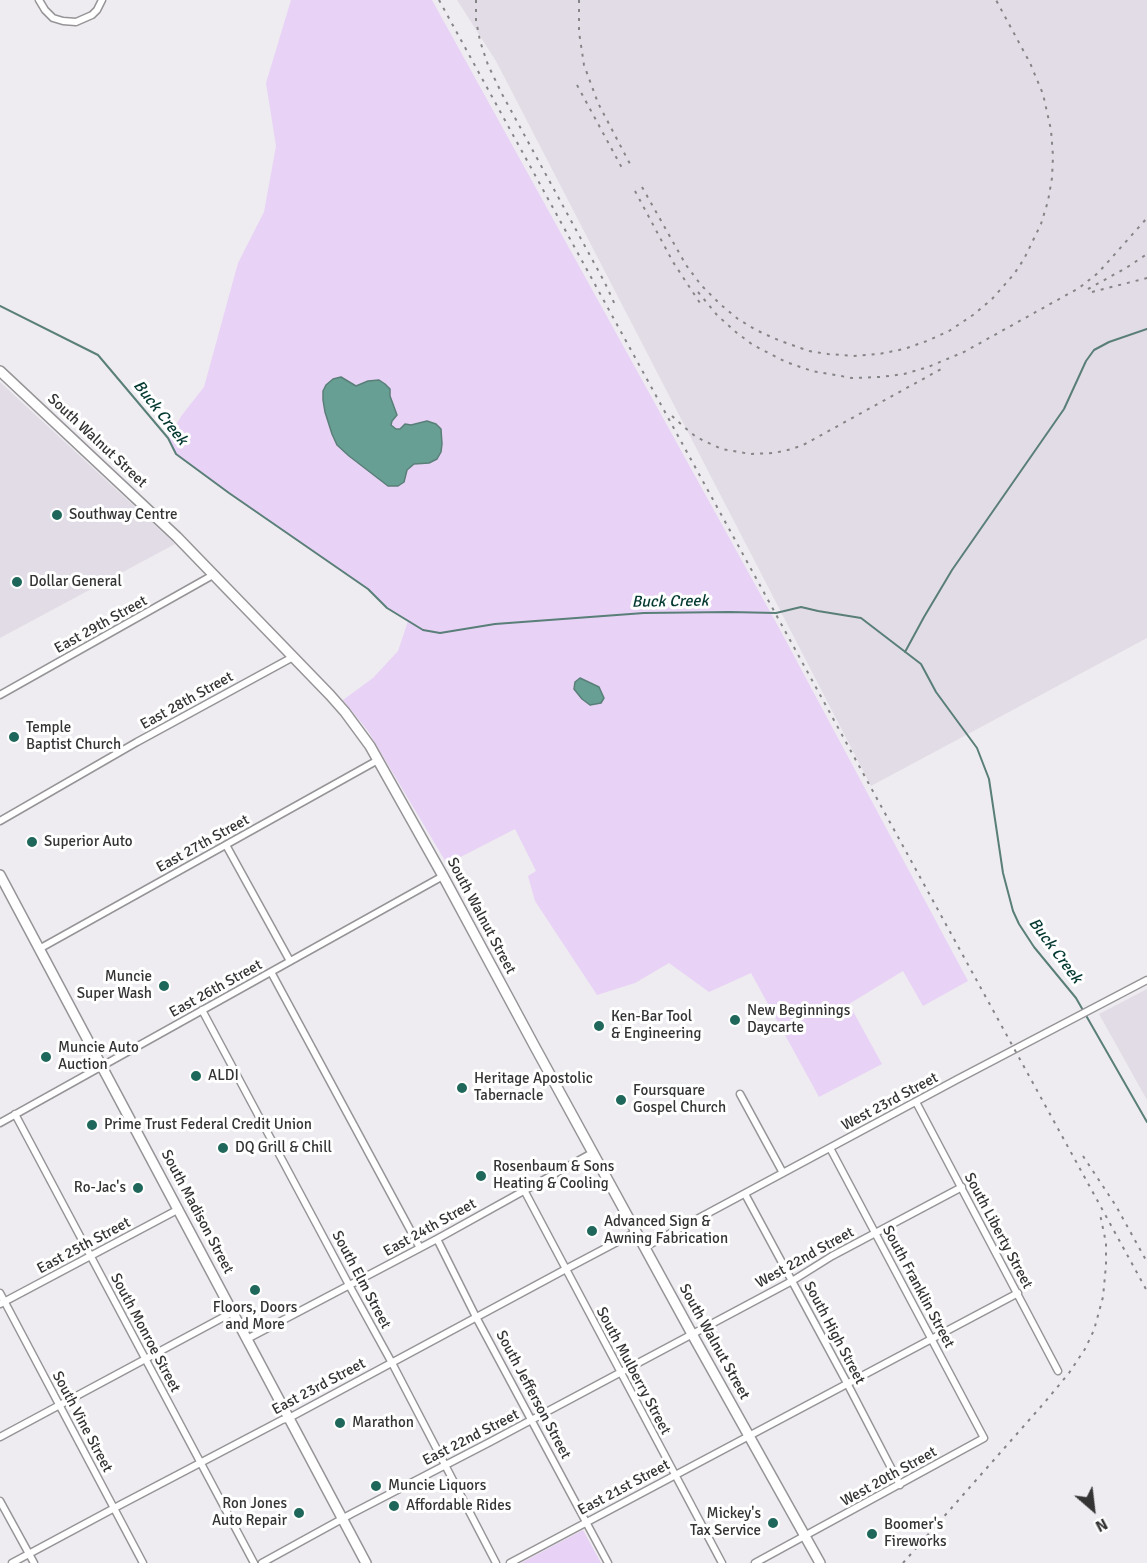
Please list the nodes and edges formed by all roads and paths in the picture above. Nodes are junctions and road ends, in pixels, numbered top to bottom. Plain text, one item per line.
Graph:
1 (39, 0) edge
2 (102, 0) edge
3 (0, 371) edge
4 (213, 574) junction
5 (293, 657) junction
6 (0, 695) edge
7 (378, 759) junction
8 (0, 820) edge
9 (225, 845) junction
10 (443, 876) junction
11 (1, 879) edge
12 (39, 949) junction
13 (290, 961) junction
14 (271, 972) junction
15 (1147, 980) edge
16 (202, 1010) junction
17 (102, 1066) junction
18 (740, 1094) dead end
19 (916, 1102) junction
20 (15, 1114) junction
21 (0, 1123) edge
22 (830, 1148) junction
23 (592, 1153) junction
24 (783, 1173) junction
25 (962, 1187) junction
26 (524, 1190) junction
27 (745, 1194) junction
28 (178, 1209) junction
29 (636, 1232) junction
30 (875, 1233) junction
31 (437, 1239) junction
32 (645, 1246) junction
33 (420, 1248) junction
34 (90, 1256) junction
35 (566, 1269) junction
36 (792, 1281) junction
37 (349, 1285) junction
38 (0, 1293) edge
39 (1018, 1293) junction
40 (2, 1303) edge
41 (233, 1312) junction
42 (476, 1317) junction
43 (692, 1334) junction
44 (247, 1339) junction
45 (932, 1339) junction
46 (145, 1359) junction
47 (392, 1363) junction
48 (1058, 1371) dead end
49 (620, 1372) junction
50 (847, 1383) junction
51 (59, 1405) junction
52 (289, 1418) junction
53 (532, 1419) junction
54 (749, 1436) junction
55 (0, 1437) edge
56 (984, 1438) joint
57 (201, 1463) junction
58 (445, 1465) junction
59 (675, 1475) junction
60 (900, 1485) junction
61 (0, 1501) edge
62 (114, 1508) junction
63 (342, 1519) junction
64 (586, 1522) junction
65 (805, 1537) junction
66 (29, 1554) junction
67 (12, 1563) edge
68 (34, 1563) edge
69 (143, 1563) edge
70 (254, 1563) edge
71 (262, 1563) edge
72 (366, 1563) edge
73 (496, 1563) edge
74 (510, 1563) edge
75 (608, 1563) edge
76 (722, 1563) edge
77 (756, 1563) edge
78 (820, 1563) edge

1 - 2 street
3 - 4 main road, South Walnut Street
4 - 5 main road, South Walnut Street
4 - 6 street, East 29th Street
5 - 7 main road, South Walnut Street
5 - 8 street, East 28th Street
7 - 9 street, East 27th Street
7 - 10 main road, South Walnut Street
9 - 12 street, East 27th Street
9 - 13 street
10 - 13 street, East 26th Street
10 - 23 main road, South Walnut Street
11 - 12 main road, South Madison Street
12 - 17 main road, South Madison Street
13 - 14 street, East 26th Street
14 - 16 street, East 26th Street
14 - 33 street
15 - 19 street, West 23rd Street
16 - 17 street, East 26th Street
16 - 37 street, South Elm Street
17 - 20 street, East 26th Street
17 - 28 main road, South Madison Street
18 - 24 street
19 - 22 street, West 23rd Street
19 - 25 street, South Liberty Street
20 - 21 street, East 26th Street
20 - 34 street, South Monroe Street
22 - 24 street, West 23rd Street
22 - 30 street, South Franklin Street
23 - 26 street, East 24th Street
23 - 29 main road, South Walnut Street
24 - 27 street, West 23rd Street
25 - 30 street, West 22nd Street
25 - 39 street, South Liberty Street
26 - 31 street, East 24th Street
26 - 35 street, South Mulberry Street
27 - 32 street, West 23rd Street
27 - 36 street, South High Street
28 - 34 street, East 25th Street
28 - 41 main road, South Madison Street
29 - 32 main road, South Walnut Street
29 - 35 street, East 23rd Street
30 - 36 street, West 22nd Street
30 - 45 street, South Franklin Street
31 - 33 street, East 24th Street
31 - 42 street, South Jefferson Street
32 - 43 main road, South Walnut Street
33 - 37 street, East 24th Street
34 - 40 street, East 25th Street
34 - 46 street, South Monroe Street
35 - 42 street, East 23rd Street
35 - 49 street, South Mulberry Street
36 - 43 street, West 22nd Street
36 - 50 street, South High Street
37 - 44 street, East 24th Street
37 - 47 street, South Elm Street
38 - 40 street, South Vine Street
39 - 45 street, East 21st Street
39 - 48 street, South Liberty Street
40 - 51 street, South Vine Street
41 - 44 main road, South Madison Street
41 - 46 street
42 - 47 street, East 23rd Street
42 - 53 street, South Jefferson Street
43 - 49 street, East 22nd Street
43 - 54 main road, South Walnut Street
44 - 52 main road, South Madison Street
45 - 50 street, East 21st Street
45 - 56 street, South Franklin Street
46 - 51 street
46 - 57 street, South Monroe Street
47 - 52 street, East 23rd Street
47 - 58 street, South Elm Street
49 - 53 street, East 22nd Street
49 - 59 street, South Mulberry Street
50 - 54 street, East 21st Street
50 - 60 street, South High Street
51 - 55 street
51 - 62 street, South Vine Street
52 - 57 street, East 23rd Street
52 - 63 main road, South Madison Street
53 - 58 street, East 22nd Street
53 - 64 street, South Jefferson Street
54 - 59 street, East 21st Street
54 - 65 main road, South Walnut Street
56 - 60 street, West 20th Street
57 - 62 street, East 23rd Street
57 - 70 street, South Monroe Street
58 - 63 street, East 22nd Street
58 - 73 street, South Elm Street
59 - 64 street, East 21st Street
59 - 76 street, South Mulberry Street
60 - 65 street, West 20th Street
61 - 66 street
62 - 66 street, East 23rd Street
62 - 69 street, South Vine Street
63 - 71 street, East 22nd Street
63 - 72 main road, South Madison Street
64 - 74 street, East 21st Street
64 - 75 street, South Jefferson Street
65 - 77 street, West 20th Street
65 - 78 main road, South Walnut Street
66 - 67 street, East 23rd Street
66 - 68 street

